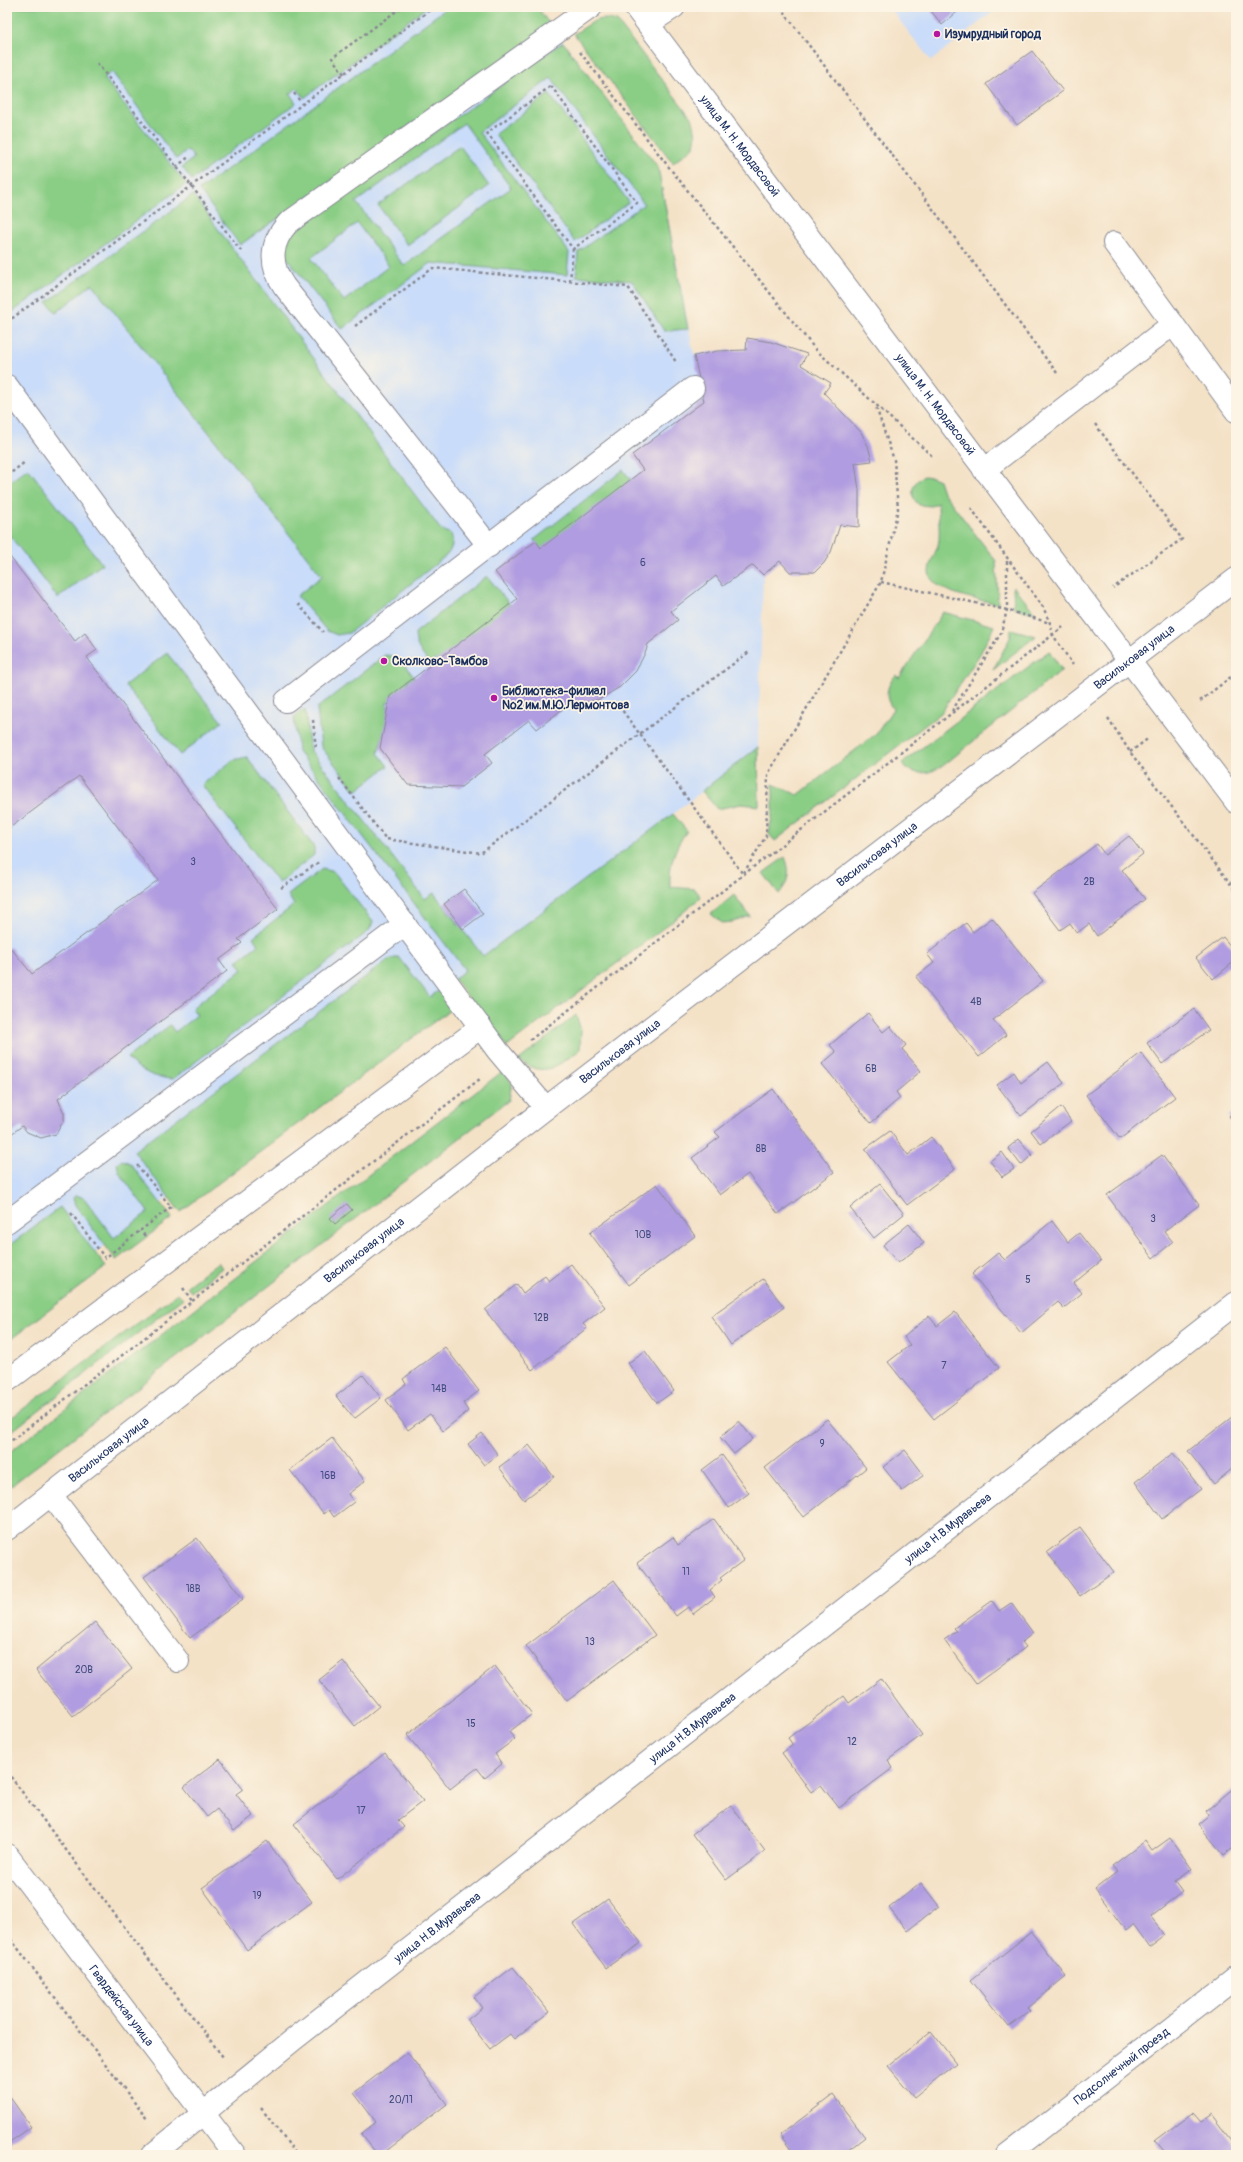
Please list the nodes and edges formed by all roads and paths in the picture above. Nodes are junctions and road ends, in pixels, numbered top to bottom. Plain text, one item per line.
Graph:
1 (402, 7) edge
2 (434, 7) edge
3 (591, 7) edge
4 (674, 7) edge
5 (780, 7) edge
6 (641, 15) edge
7 (562, 28) junction
8 (344, 74) junction
9 (294, 93) dead end
10 (302, 104) junction
11 (190, 156) dead end
12 (176, 166) dead end
13 (1114, 243) dead end
14 (573, 249) junction
15 (570, 281) junction
16 (7, 322) edge
17 (1173, 324) junction
18 (349, 331) dead end
19 (7, 386) edge
20 (693, 388) joint
21 (1076, 399) junction
22 (876, 405) junction
23 (1236, 411) edge
24 (29, 459) dead end
25 (937, 459) dead end
26 (984, 470) junction
27 (7, 476) edge
28 (968, 502) dead end
29 (489, 546) junction
30 (1007, 558) junction
31 (1236, 579) edge
32 (881, 582) junction
33 (1088, 608) junction
34 (1007, 610) junction
35 (1050, 623) junction
36 (1053, 635) junction
37 (749, 652) dead end
38 (1129, 661) junction
39 (1090, 691) junction
40 (286, 701) dead end
41 (619, 706) dead end
42 (951, 713) junction
43 (312, 715) dead end
44 (640, 734) junction
45 (316, 750) dead end
46 (334, 773) dead end
47 (1236, 802) edge
48 (322, 860) dead end
49 (743, 874) junction
50 (282, 888) dead end
51 (1236, 891) edge
52 (405, 924) junction
53 (481, 1027) junction
54 (506, 1058) junction
55 (546, 1108) junction
56 (117, 1139) junction
57 (52, 1188) junction
58 (7, 1222) edge
59 (140, 1230) junction
60 (165, 1263) junction
61 (192, 1301) junction
62 (1236, 1303) edge
63 (7, 1382) edge
64 (7, 1444) edge
65 (51, 1494) junction
66 (8, 1526) edge
67 (178, 1661) dead end
68 (7, 1772) edge
69 (7, 1855) edge
70 (7, 1934) edge
71 (1236, 1977) edge
72 (241, 2082) junction
73 (204, 2111) junction
74 (159, 2149) edge
75 (235, 2155) edge
76 (297, 2155) edge
77 (1007, 2155) edge

1 - 8 path
2 - 8 path
3 - 7 street
4 - 6 street
5 - 21 path
6 - 26 street, улица М. Н. Мордасовой
7 - 22 path
7 - 29 street
8 - 10 path
9 - 10 path
10 - 16 path
11 - 12 path
13 - 17 street
14 - 14 path
14 - 15 path
15 - 18 path
15 - 20 path
17 - 21 street
17 - 23 street
19 - 52 street
20 - 29 street
21 - 26 street
21 - 33 path
22 - 25 path
22 - 32 path
24 - 27 path
26 - 33 street, улица М. Н. Мордасовой
28 - 30 path
29 - 40 street
30 - 34 path
30 - 35 path
31 - 38 street, Васильковая улица
32 - 34 path
32 - 49 path
33 - 36 path
33 - 38 street, улица М. Н. Мордасовой
34 - 35 path
34 - 42 path
35 - 36 path
36 - 39 path
36 - 42 path
37 - 44 path
38 - 39 street, Васильковая улица
38 - 47 street, улица М. Н. Мордасовой
39 - 51 path
39 - 55 street, Васильковая улица
41 - 44 path
42 - 49 path
43 - 45 path
44 - 46 path
44 - 49 path
48 - 50 path
49 - 54 path
52 - 53 street
52 - 56 street
53 - 54 street
53 - 60 street
54 - 55 street
54 - 61 path
55 - 65 street, Васильковая улица
56 - 57 street
56 - 59 path
57 - 58 street
57 - 59 path
59 - 60 path
60 - 61 path
60 - 63 street
61 - 64 path
62 - 72 street, улица Н.В.Муравьева
65 - 66 street, Васильковая улица
65 - 67 street
68 - 72 path
69 - 73 street, Гвардейская улица
70 - 74 path
71 - 77 street, Подсолнечный проезд
72 - 73 street, улица Н.В.Муравьева
72 - 76 path
73 - 74 street, улица Н.В.Муравьева
73 - 75 street, Гвардейская улица

